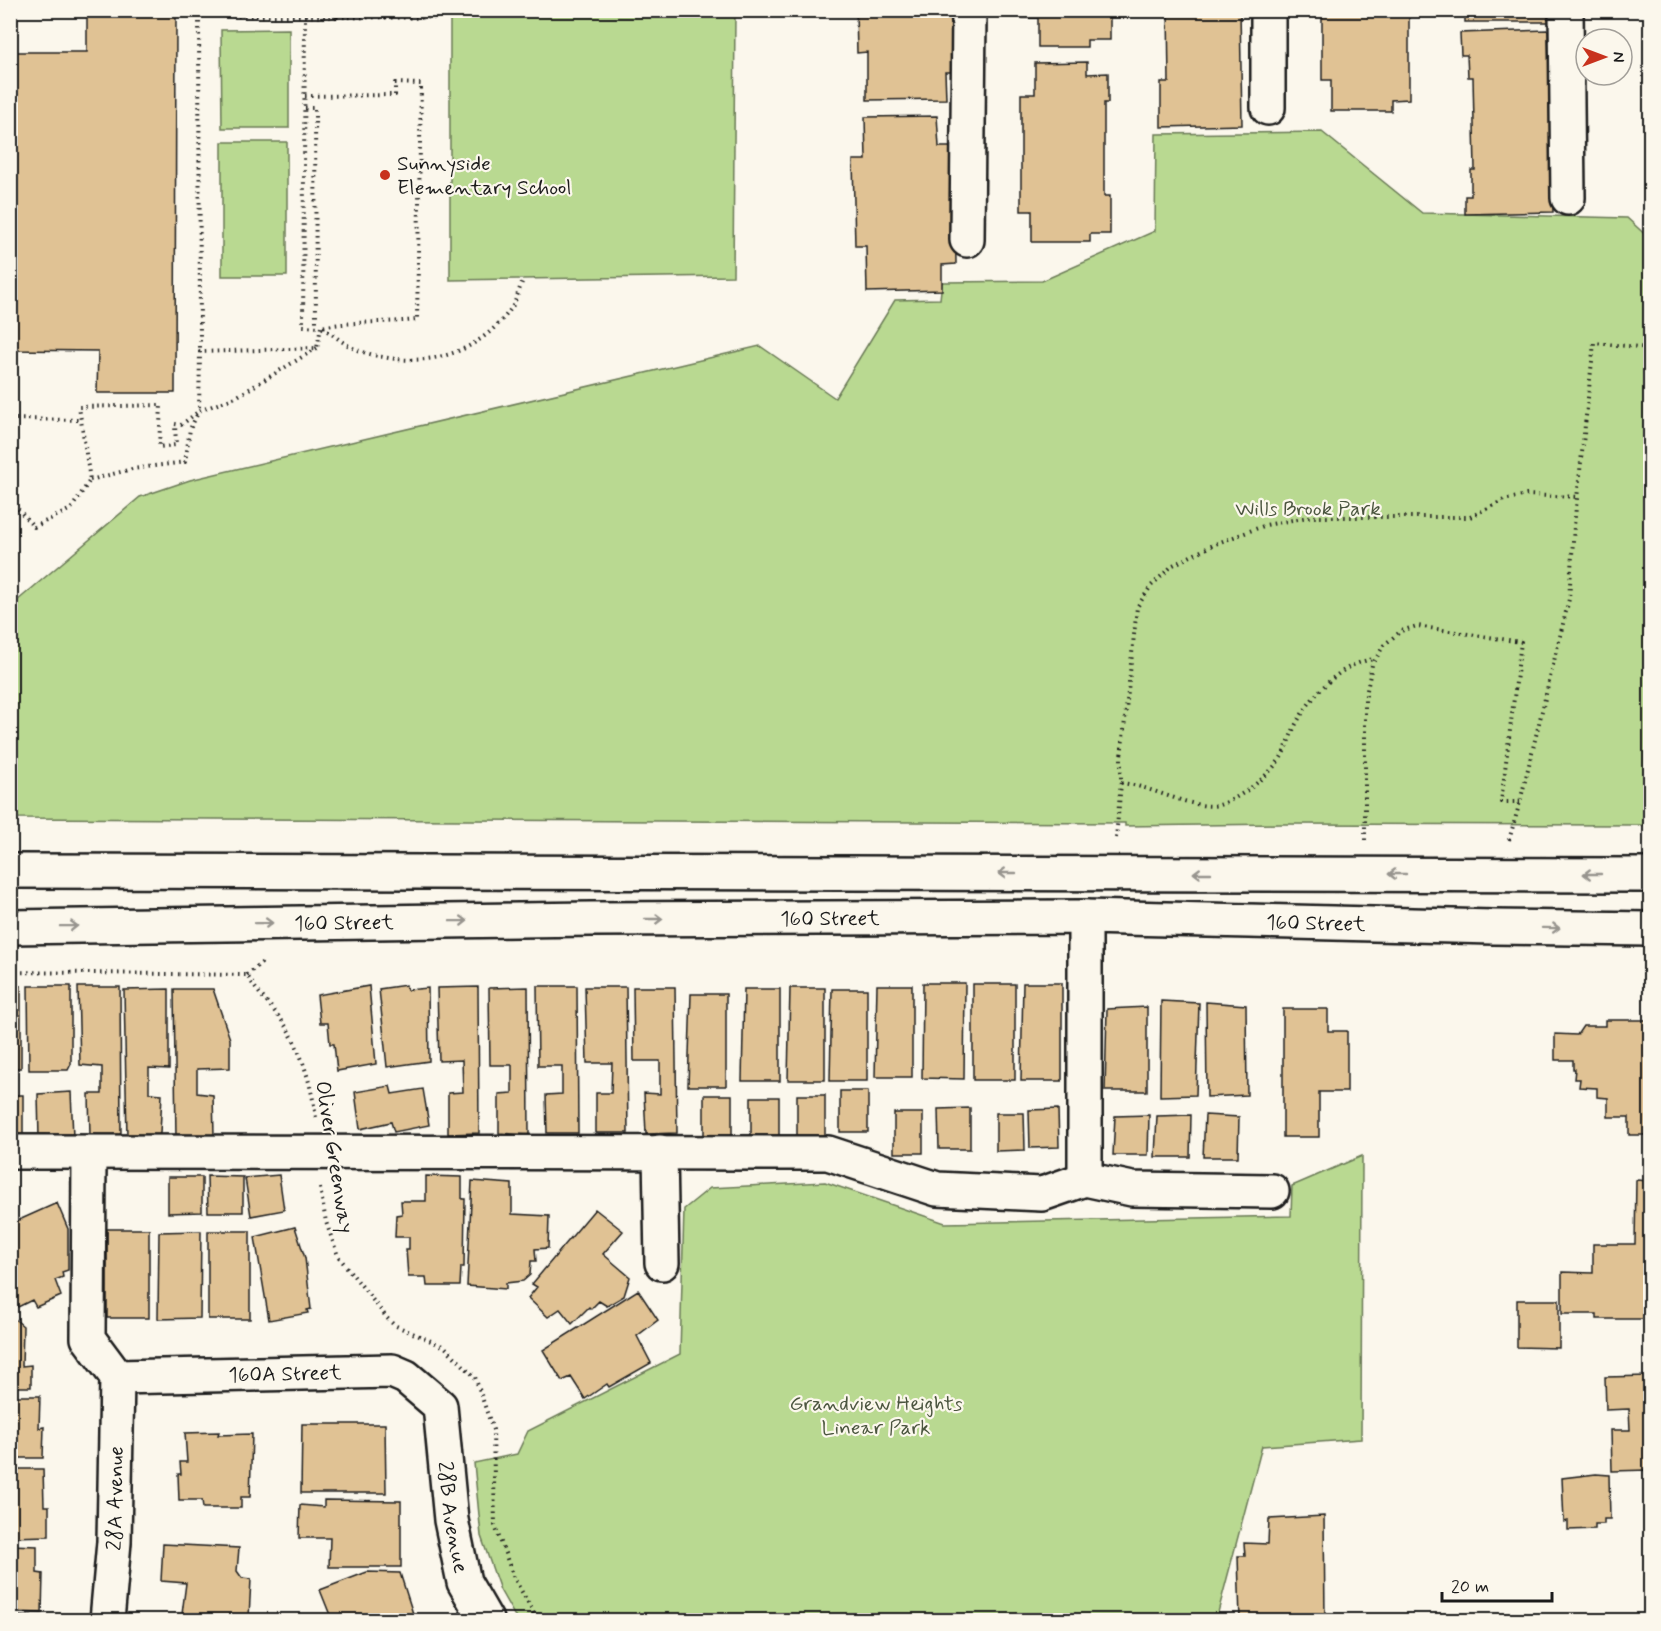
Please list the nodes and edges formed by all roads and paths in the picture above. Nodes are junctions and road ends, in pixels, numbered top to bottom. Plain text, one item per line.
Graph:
1 (199, 10) edge
2 (208, 10) edge
3 (337, 10) edge
4 (458, 10) edge
5 (969, 10) edge
6 (1268, 10) edge
7 (1566, 10) edge
8 (305, 16) junction
9 (337, 17) junction
10 (305, 96) junction
11 (305, 108) junction
12 (1268, 108) dead end
13 (1568, 198) dead end
14 (967, 240) dead end
15 (523, 280) dead end
16 (318, 326) junction
17 (317, 348) junction
18 (1650, 348) edge
19 (200, 352) junction
20 (199, 411) junction
21 (10, 419) edge
22 (81, 420) junction
23 (90, 480) junction
24 (1579, 497) junction
25 (10, 500) edge
26 (1375, 659) junction
27 (1121, 783) junction
28 (1520, 802) junction
29 (1365, 840) dead end
30 (1509, 840) dead end
31 (1115, 842) dead end
32 (10, 871) edge
33 (1650, 874) edge
34 (1085, 917) junction
35 (10, 927) edge
36 (1650, 929) edge
37 (10, 972) edge
38 (10, 1152) edge
39 (660, 1152) junction
40 (89, 1153) junction
41 (318, 1153) junction
42 (1085, 1179) junction
43 (1272, 1191) dead end
44 (662, 1263) dead end
45 (394, 1325) dead end
46 (117, 1377) junction
47 (440, 1406) joint
48 (107, 1620) edge
49 (486, 1620) edge

1 - 19 path
2 - 8 path
3 - 9 path
4 - 9 path
5 - 14 main road
6 - 12 main road
7 - 13 main road
8 - 9 path
8 - 10 path
10 - 11 path
10 - 16 path
11 - 16 path
11 - 16 path
15 - 16 path
16 - 17 path
17 - 19 path
17 - 20 path
18 - 24 path
19 - 20 path
20 - 22 path
20 - 23 path
21 - 22 path
22 - 23 path
23 - 25 path
24 - 27 path
24 - 28 path
26 - 27 path
26 - 28 path
26 - 29 path
27 - 31 path
28 - 30 path
33 -> 32 main road
35 -> 34 main road, 160 Street
34 -> 36 main road, 160 Street
34 - 42 main road
37 - 41 path, Oliver Greenway
38 - 40 main road
39 - 41 main road
39 - 42 main road
39 - 44 main road
40 - 41 main road
40 - 46 main road
41 - 45 path, Oliver Greenway
42 - 43 main road
46 - 47 main road, 160A Street
46 - 48 main road, 28A Avenue
47 - 49 main road, 28B Avenue

